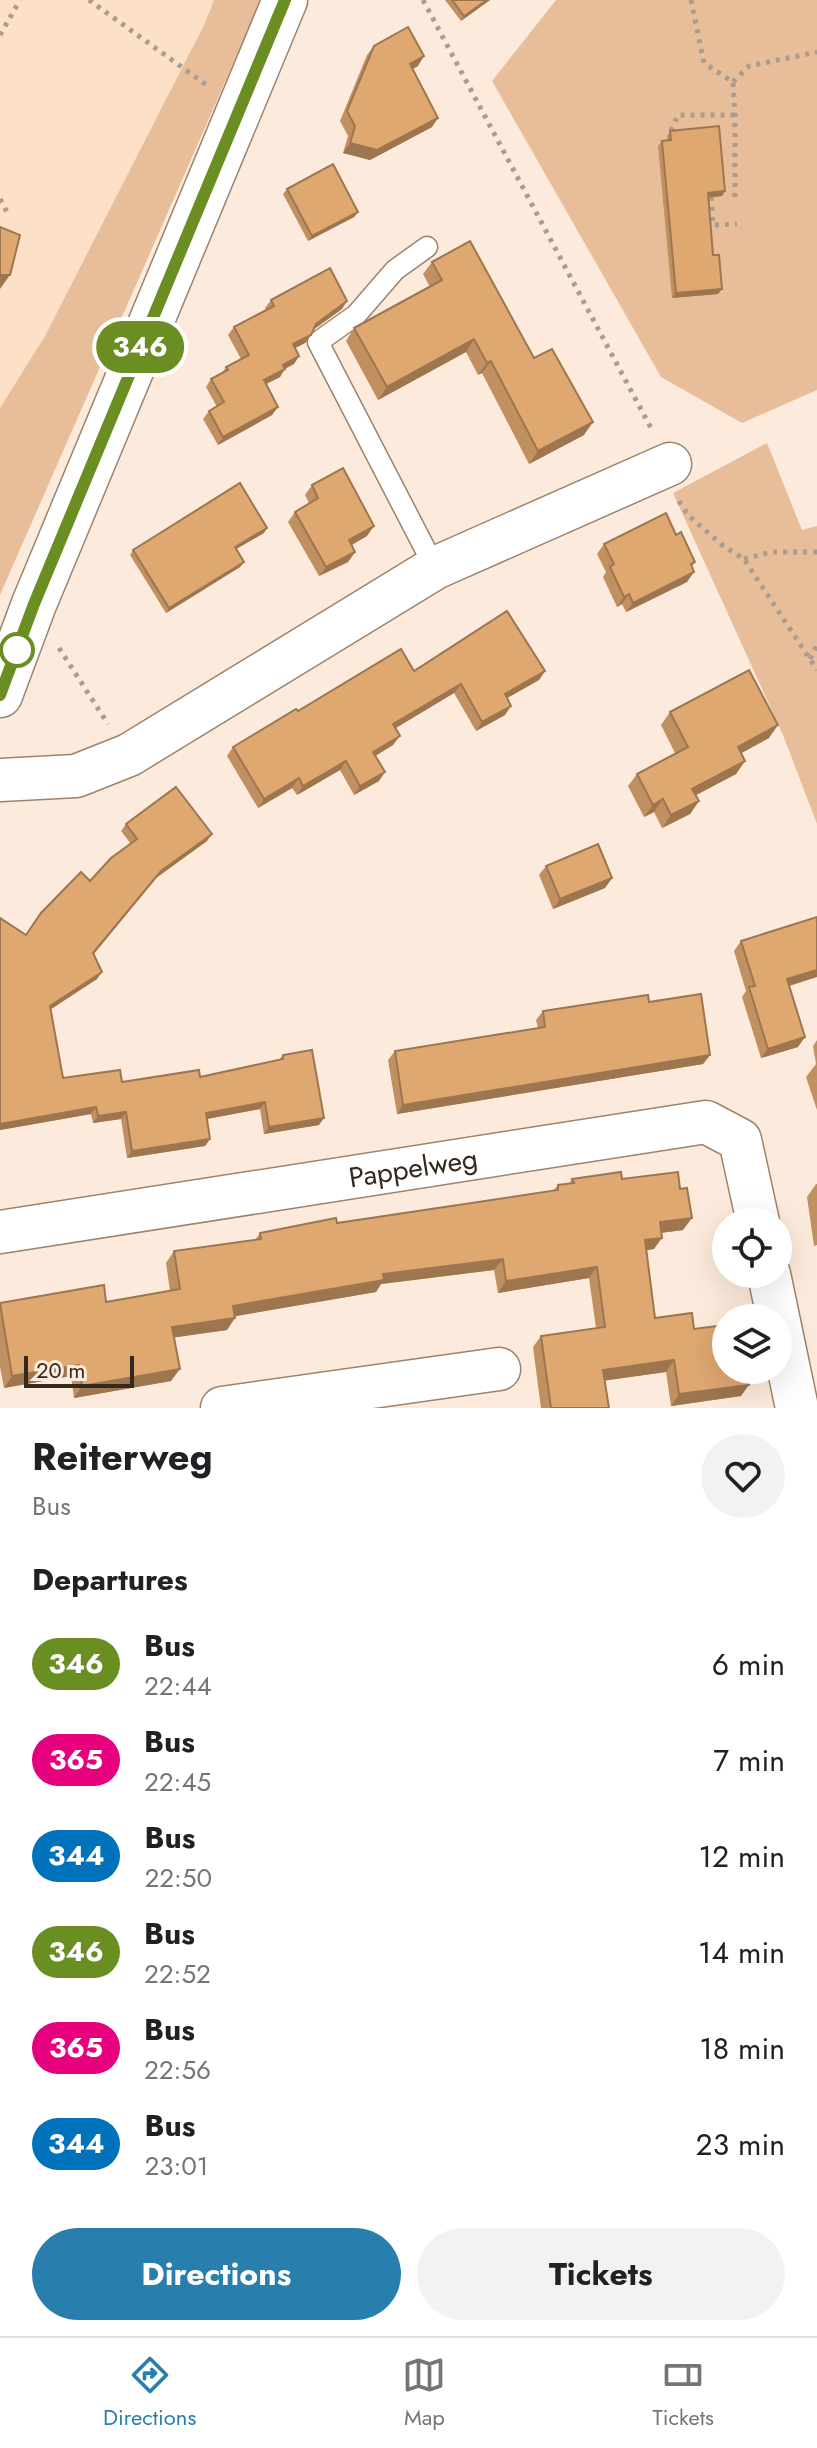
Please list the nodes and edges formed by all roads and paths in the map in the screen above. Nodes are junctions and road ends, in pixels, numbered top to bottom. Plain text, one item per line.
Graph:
1 (20, 0) edge
2 (89, 0) edge
3 (285, 0) edge
4 (423, 0) edge
5 (691, 0) edge
6 (0, 35) edge
7 (817, 52) edge
8 (733, 82) junction
9 (242, 102) junction
10 (735, 115) junction
11 (671, 131) edge
12 (711, 197) edge
13 (0, 199) edge
14 (735, 202) dead end
15 (8, 214) dead end
16 (737, 224) dead end
17 (427, 247) dead end
18 (670, 464) junction
19 (817, 552) edge
20 (744, 559) junction
21 (435, 568) junction
22 (817, 645) edge
23 (60, 649) dead end
24 (810, 659) junction
25 (817, 670) edge
26 (0, 695) edge
27 (111, 728) dead end
28 (0, 780) edge
29 (755, 1208) edge
30 (0, 1232) edge
31 (772, 1288) edge
32 (499, 1369) dead end
33 (222, 1408) edge
34 (797, 1408) edge

1 - 6 path
2 - 9 path
3 - 9 street
4 - 18 path
5 - 8 path
7 - 8 path
8 - 10 path
9 - 26 street
10 - 11 path
10 - 14 path
12 - 16 path
13 - 15 path
17 - 21 lane
18 - 20 path
18 - 21 street
19 - 20 path
20 - 24 path
21 - 28 street
22 - 24 path
23 - 27 path
24 - 25 path
29 - 30 street, Pappelweg
31 - 34 street
32 - 33 street

